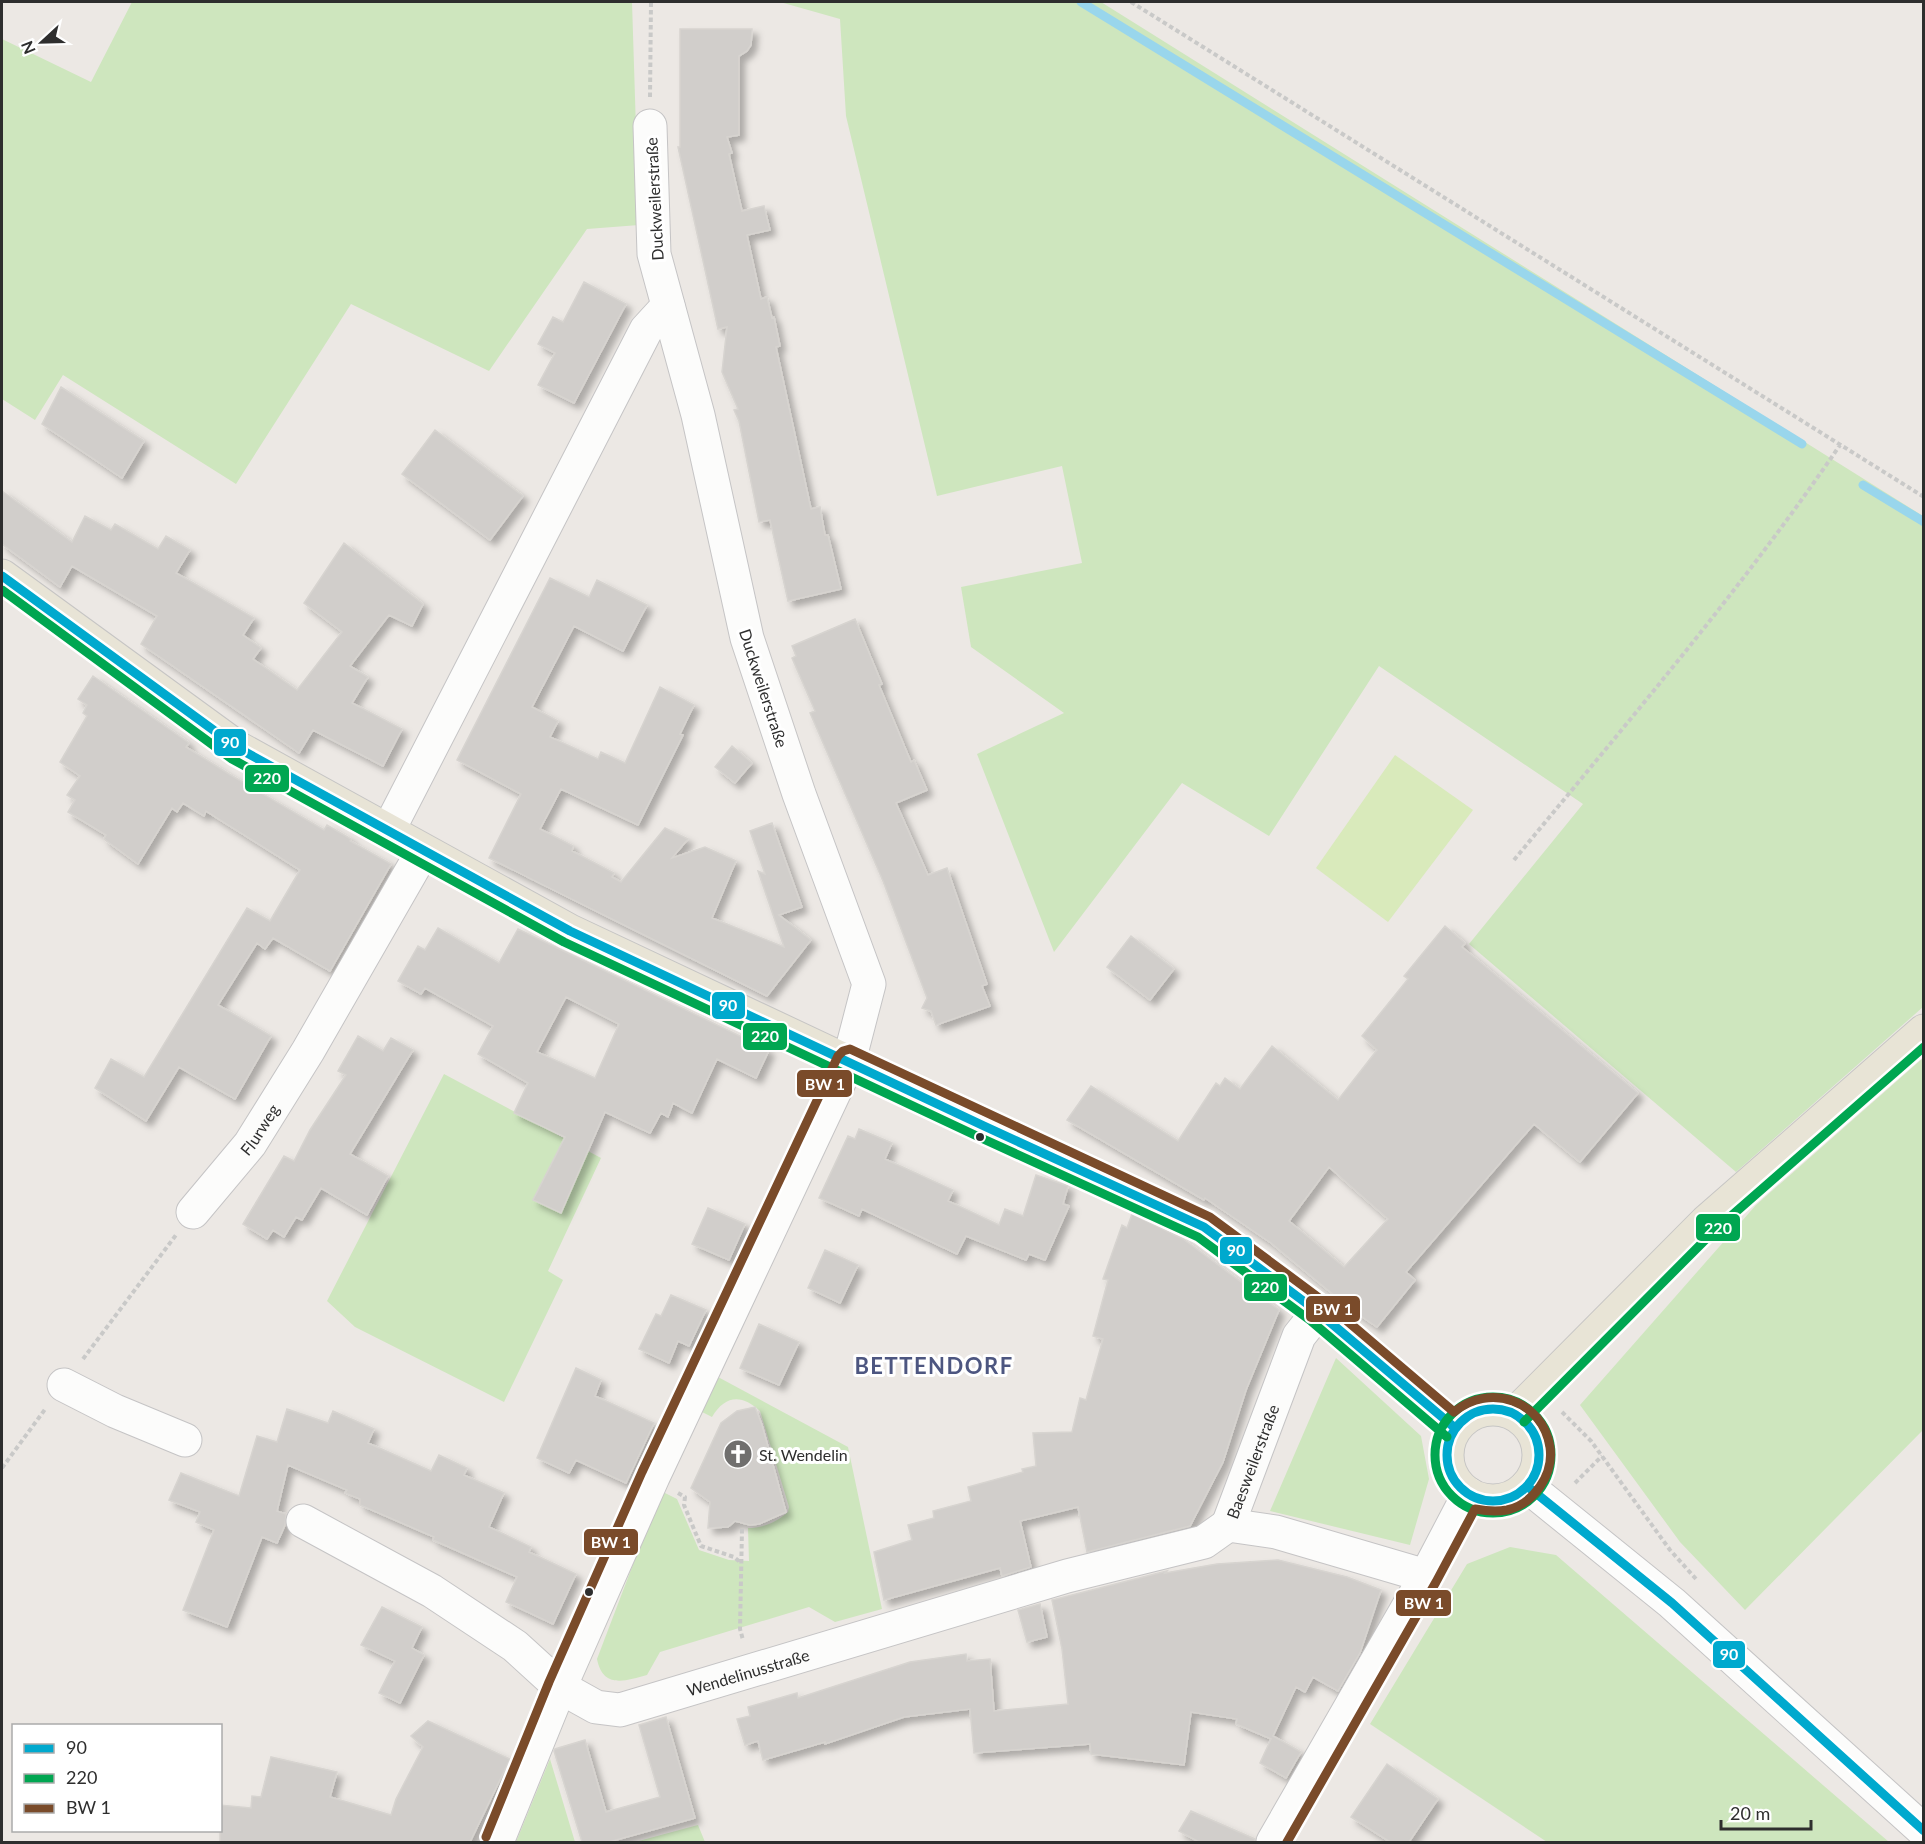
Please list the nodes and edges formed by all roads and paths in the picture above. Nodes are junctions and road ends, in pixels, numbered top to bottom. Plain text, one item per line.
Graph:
1 (651, 2) edge
2 (1131, 2) edge
3 (650, 126) joint
4 (668, 306) junction
5 (1840, 445) junction
6 (1923, 497) edge
7 (2, 576) edge
8 (388, 831) junction
9 (423, 851) junction
10 (1514, 860) dead end
11 (1923, 1031) edge
12 (849, 1061) junction
13 (193, 1212) joint
14 (1318, 1312) junction
15 (64, 1385) junction
16 (1540, 1389) junction
17 (1515, 1414) junction
18 (1455, 1428) junction
19 (185, 1440) dead end
20 (1602, 1456) junction
21 (2, 1468) edge
22 (653, 1477) junction
23 (1527, 1486) junction
24 (1469, 1494) junction
25 (1552, 1506) junction
26 (303, 1521) dead end
27 (1228, 1525) junction
28 (742, 1529) dead end
29 (741, 1563) junction
30 (1426, 1576) junction
31 (1702, 1585) dead end
32 (751, 1670) junction
33 (560, 1687) junction
34 (1923, 1831) edge
35 (497, 1842) edge
36 (1273, 1842) edge

1 - 3 path
2 - 5 path
3 - 4 street, Duckweilerstraße
4 - 8 street
4 - 12 street, Duckweilerstraße
5 - 6 path
5 - 10 path
7 - 8 main road
8 - 9 main road
9 - 12 main road
9 - 13 street, Flurweg
11 - 16 main road
12 - 14 main road
12 - 22 street, Duckweilerstraße
13 - 15 path
14 - 18 main road
14 - 27 street, Baesweilerstraße
15 - 19 street
15 - 21 path
16 - 17 main road
16 - 20 path
17 - 18 main road
17 - 23 main road
18 - 24 main road
20 - 25 path
20 - 31 path
22 - 29 path
22 - 33 street, Duckweilerstraße
23 - 24 main road
23 - 25 street
24 - 30 street
25 - 34 street
26 - 33 street, Wendelinusstraße
27 - 30 street, Baesweilerstraße
27 - 32 street, Wendelinusstraße
28 - 29 path
29 - 32 path
30 - 36 street
32 - 33 street, Wendelinusstraße
33 - 35 street, Duckweilerstraße

